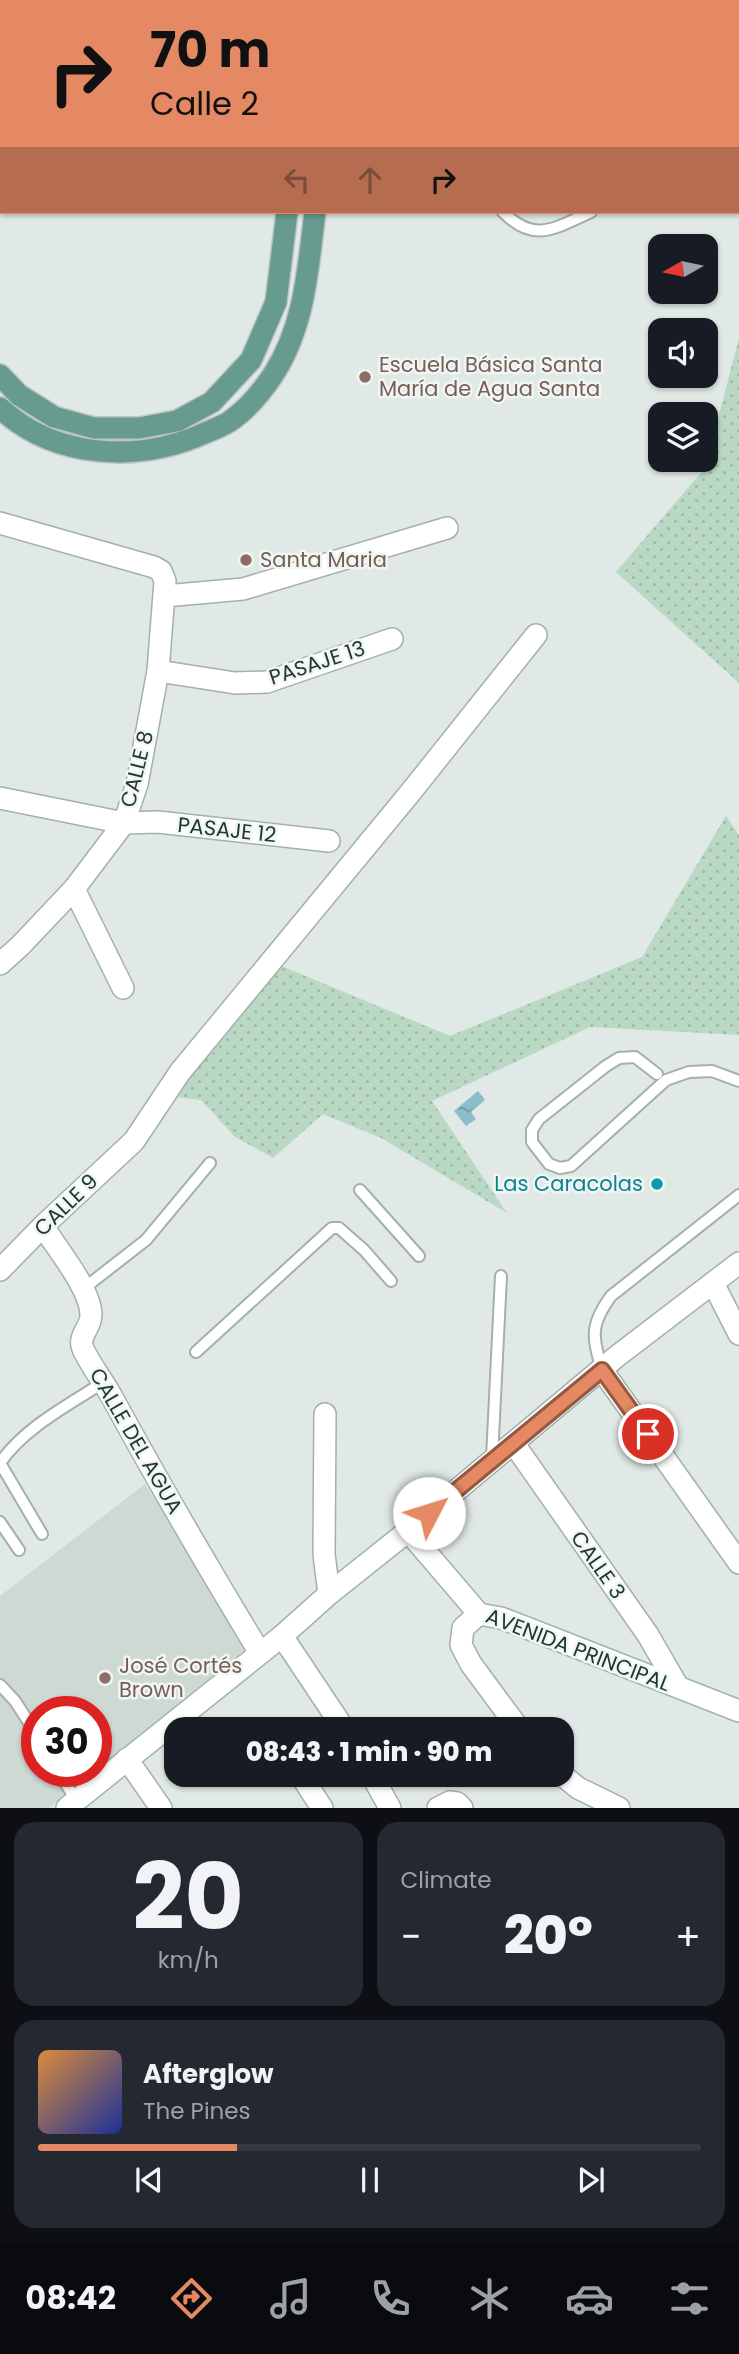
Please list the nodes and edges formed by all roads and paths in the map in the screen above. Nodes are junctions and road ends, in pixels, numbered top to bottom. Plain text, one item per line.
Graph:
1 (287, 214) edge
2 (315, 214) edge
3 (505, 214) edge
4 (586, 214) edge
5 (0, 375) edge
6 (0, 408) edge
7 (0, 523) edge
8 (447, 528) dead end
9 (165, 596) junction
10 (536, 635) dead end
11 (392, 639) dead end
12 (158, 671) junction
13 (0, 798) edge
14 (124, 822) junction
15 (329, 841) dead end
16 (74, 889) junction
17 (0, 964) edge
18 (123, 988) dead end
19 (657, 1074) dead end
20 (739, 1081) edge
21 (210, 1163) dead end
22 (360, 1190) dead end
23 (739, 1195) edge
24 (43, 1226) junction
25 (419, 1256) dead end
26 (739, 1263) edge
27 (0, 1270) edge
28 (500, 1276) dead end
29 (391, 1281) dead end
30 (713, 1283) junction
31 (83, 1289) junction
32 (739, 1334) edge
33 (196, 1352) dead end
34 (602, 1370) junction
35 (104, 1381) junction
36 (325, 1414) dead end
37 (514, 1444) junction
38 (492, 1461) junction
39 (0, 1464) edge
40 (0, 1522) edge
41 (408, 1531) junction
42 (42, 1534) dead end
43 (19, 1550) dead end
44 (739, 1563) edge
45 (329, 1594) junction
46 (479, 1614) junction
47 (282, 1636) junction
48 (260, 1653) junction
49 (0, 1685) edge
50 (678, 1687) junction
51 (21, 1710) edge
52 (739, 1711) edge
53 (336, 1717) edge
54 (510, 1717) edge
55 (127, 1759) junction
56 (574, 1785) edge
57 (66, 1787) edge
58 (308, 1787) edge
59 (378, 1787) edge
60 (75, 1805) edge
61 (161, 1808) edge
62 (322, 1808) edge
63 (390, 1808) edge
64 (438, 1808) edge
65 (462, 1808) edge
66 (619, 1808) edge

1 - 5 main road
2 - 6 main road
3 - 4 lane
7 - 9 street, CALLE 8
8 - 9 street
9 - 12 street, CALLE 8
10 - 24 street, CALLE 9
11 - 12 street, PASAJE 13
12 - 14 street, CALLE 8
13 - 14 street, PASAJE 12
14 - 15 street, PASAJE 12
14 - 16 street, CALLE 8
16 - 17 street, CALLE 8
16 - 18 street
19 - 20 lane
21 - 31 lane
22 - 25 lane
23 - 34 lane
24 - 27 street, CALLE 9
24 - 31 street, CALLE DEL AGUA
26 - 30 street
28 - 38 lane
29 - 33 lane
30 - 32 street
30 - 34 street
31 - 35 street, CALLE DEL AGUA
34 - 37 street
34 - 44 street
35 - 39 lane
35 - 48 street, CALLE DEL AGUA
36 - 45 street
37 - 38 street
37 - 50 street, CALLE 3
38 - 41 street
39 - 42 lane
40 - 43 lane
41 - 45 street
41 - 46 street, AVENIDA PRINCIPAL
45 - 47 street
46 - 50 street, AVENIDA PRINCIPAL
46 - 54 street
47 - 48 street
47 - 53 street
48 - 55 street
49 - 51 lane
50 - 52 street, AVENIDA PRINCIPAL
55 - 60 street
55 - 61 street
56 - 66 street
57 - 60 lane
58 - 62 street
59 - 63 street
64 - 65 street

